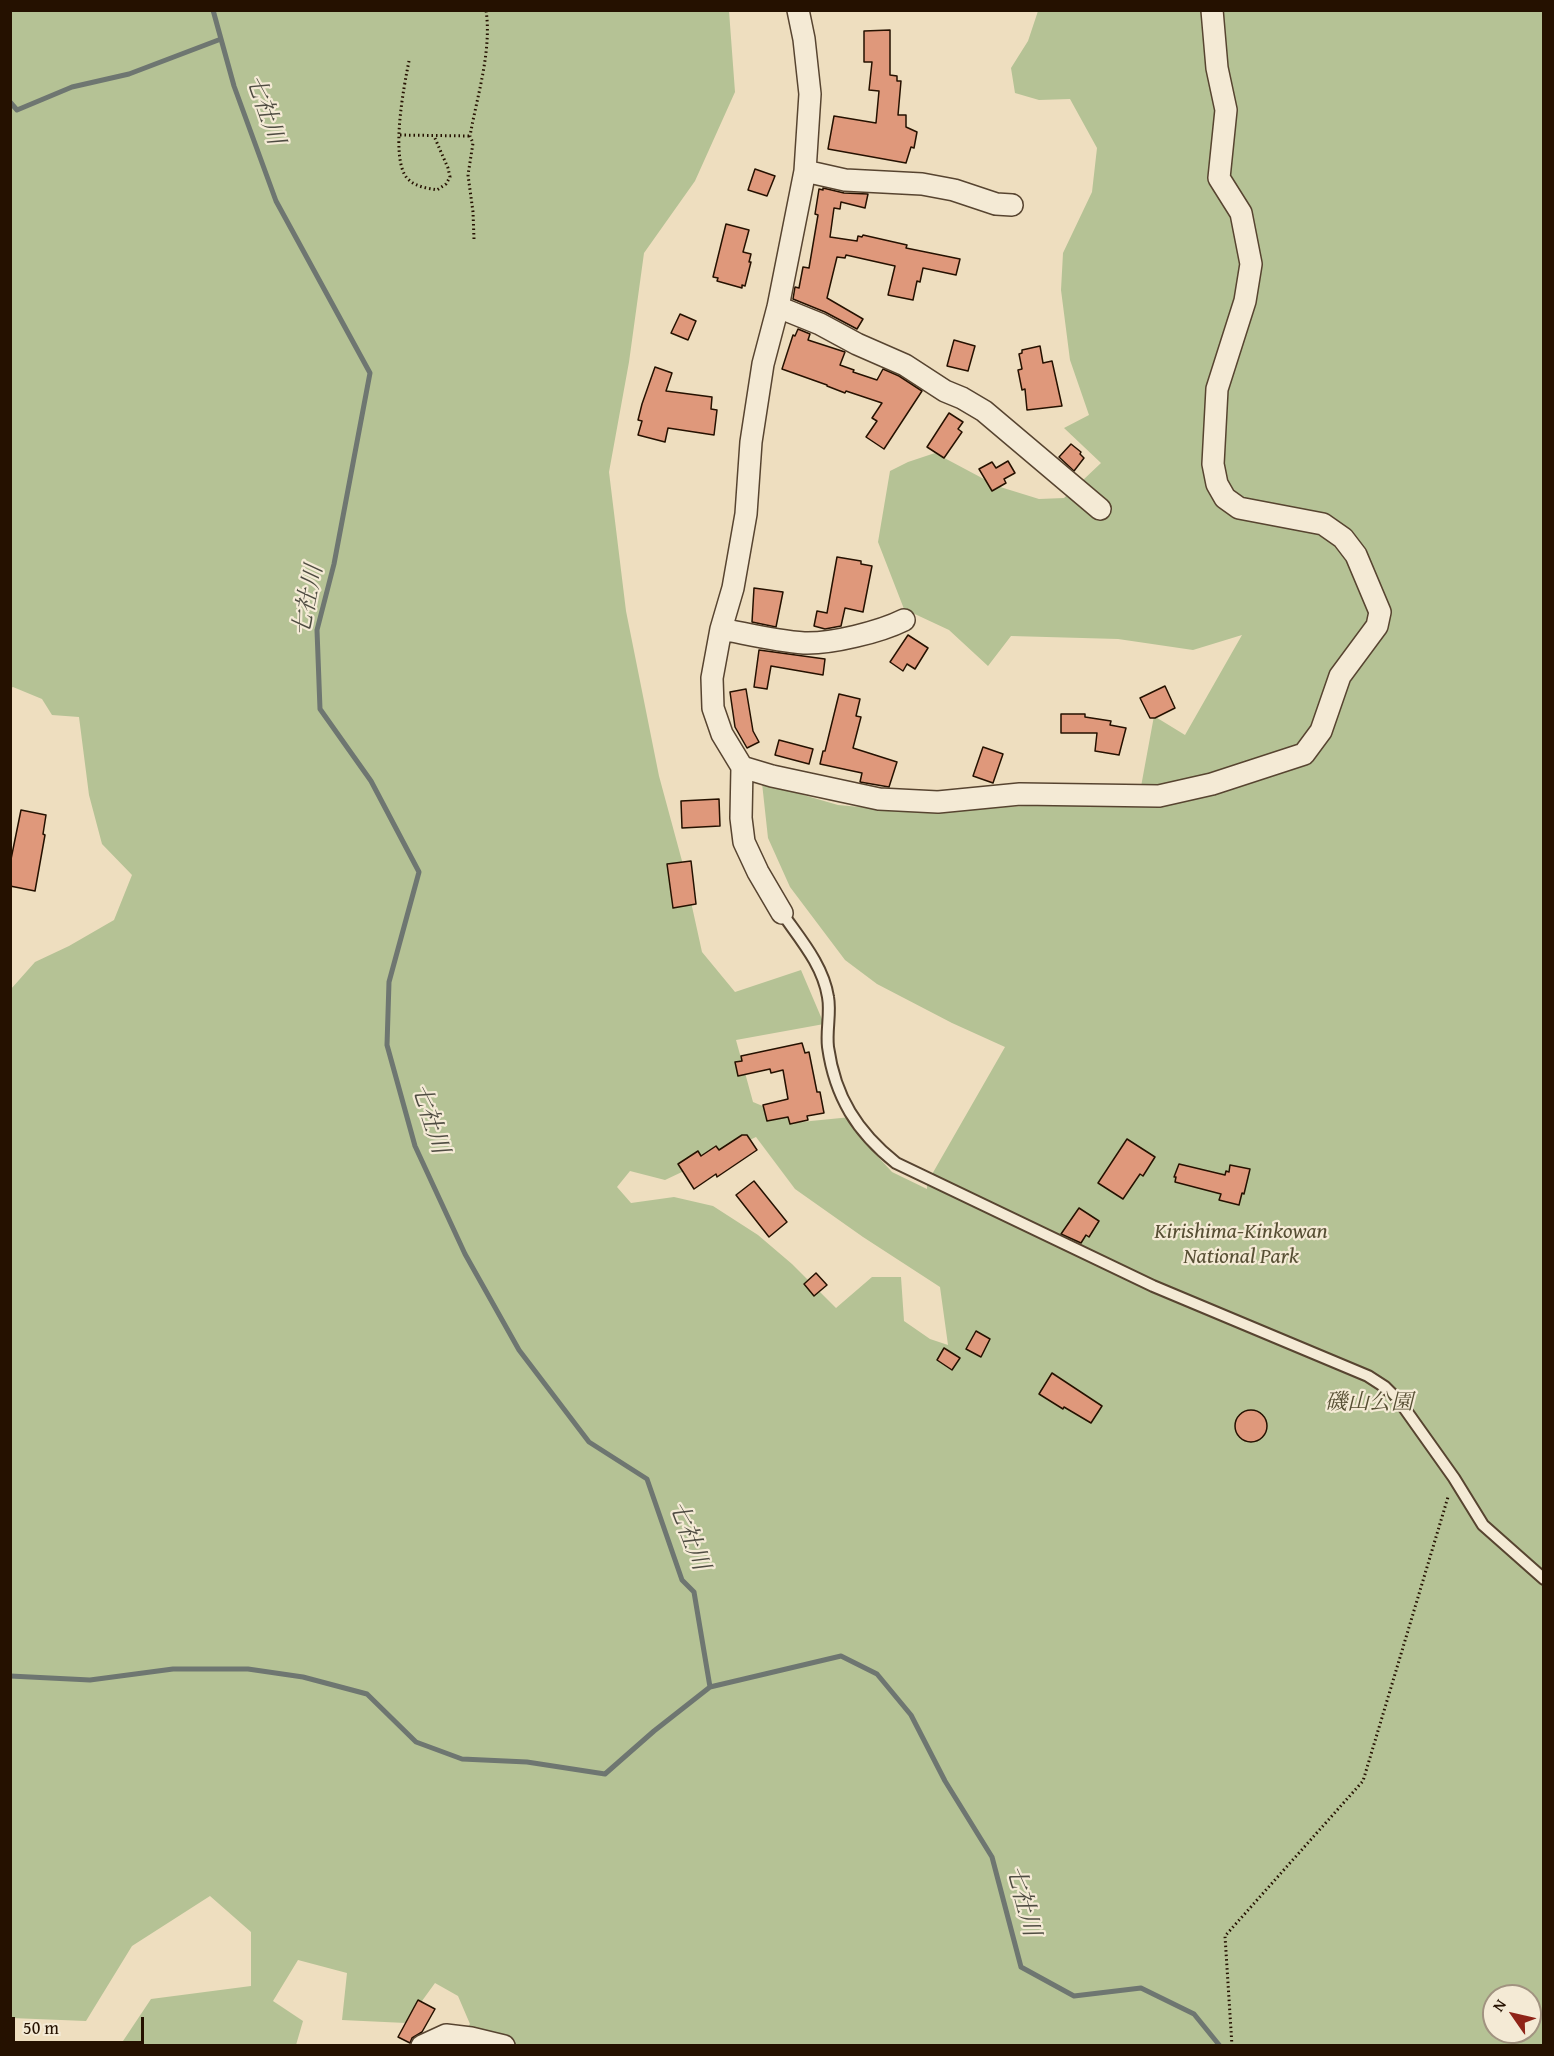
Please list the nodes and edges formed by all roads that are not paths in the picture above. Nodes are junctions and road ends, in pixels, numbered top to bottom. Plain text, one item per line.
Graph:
1 (798, 10) edge
2 (1212, 10) edge
3 (805, 171) junction
4 (1012, 205) dead end
5 (778, 308) junction
6 (1100, 509) dead end
7 (904, 620) dead end
8 (721, 629) junction
9 (742, 767) junction
10 (782, 913) joint
11 (1544, 1579) edge
12 (422, 2046) edge
13 (504, 2046) edge

1 - 3 street
2 - 9 street
3 - 4 street
3 - 5 street
5 - 6 street
5 - 8 street
7 - 8 street
8 - 9 street
9 - 10 street
10 - 11 lane
12 - 13 street

